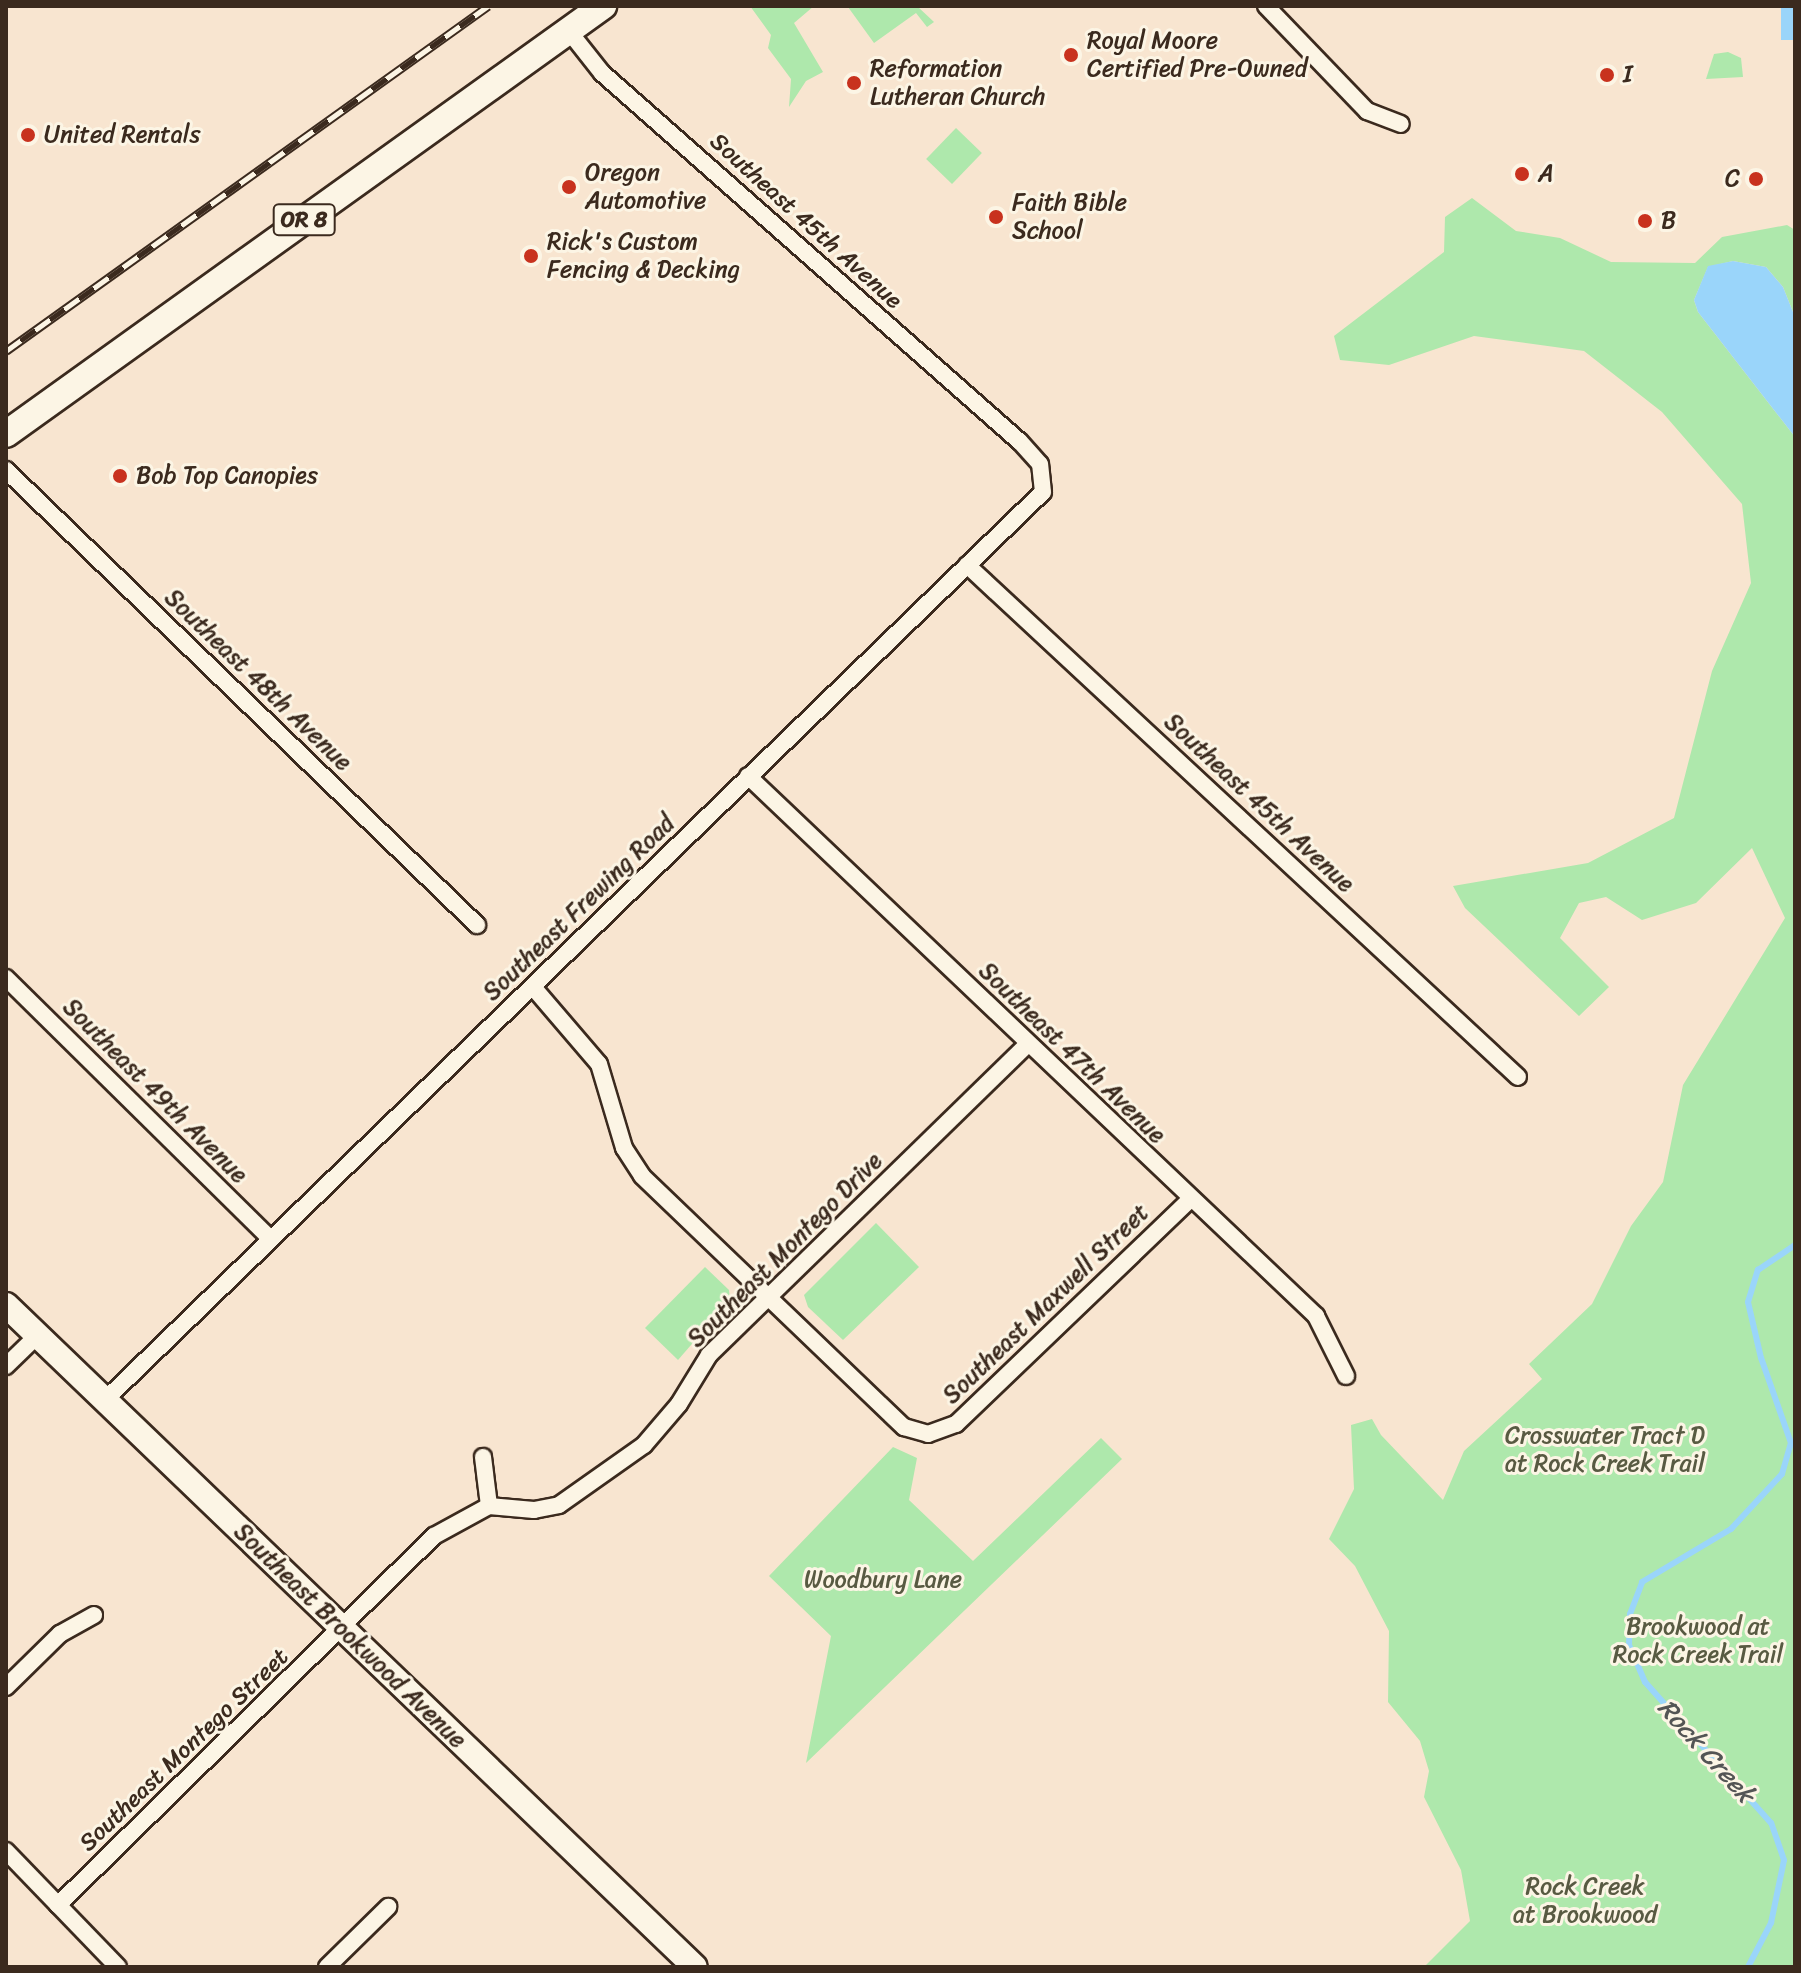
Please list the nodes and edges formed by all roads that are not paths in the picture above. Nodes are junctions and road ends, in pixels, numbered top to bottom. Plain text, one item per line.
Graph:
1 (603, 6) edge
2 (1266, 6) edge
3 (568, 30) junction
4 (1401, 124) dead end
5 (6, 434) edge
6 (1019, 441) joint
7 (6, 470) edge
8 (967, 565) junction
9 (748, 776) junction
10 (477, 925) dead end
11 (6, 978) edge
12 (533, 987) junction
13 (1028, 1044) junction
14 (1518, 1077) dead end
15 (1191, 1199) junction
16 (270, 1238) junction
17 (768, 1299) junction
18 (6, 1305) edge
19 (38, 1335) junction
20 (6, 1366) edge
21 (1346, 1376) dead end
22 (105, 1400) junction
23 (483, 1457) dead end
24 (489, 1506) junction
25 (94, 1615) dead end
26 (343, 1629) junction
27 (6, 1687) edge
28 (6, 1851) edge
29 (58, 1905) junction
30 (388, 1907) dead end
31 (118, 1967) edge
32 (327, 1967) edge
33 (695, 1967) edge

1 - 3 main road, OR 8
2 - 4 street
3 - 5 main road, OR 8
3 - 6 street, Southeast 45th Avenue
6 - 8 street, Southeast Frewing Road
7 - 10 street, Southeast 48th Avenue
8 - 9 street, Southeast Frewing Road
8 - 14 street, Southeast 45th Avenue
9 - 12 street, Southeast Frewing Road
9 - 13 street, Southeast 47th Avenue
11 - 16 street, Southeast 49th Avenue
12 - 16 street, Southeast Frewing Road
12 - 17 street
13 - 15 street, Southeast 47th Avenue
13 - 17 street, Southeast Montego Drive
15 - 17 street, Southeast Maxwell Street
15 - 21 street, Southeast 47th Avenue
16 - 22 street, Southeast Frewing Road
17 - 24 street, Southeast Montego Drive
18 - 19 main road, Southeast Brookwood Avenue
19 - 20 street
19 - 22 main road, Southeast Brookwood Avenue
22 - 26 main road, Southeast Brookwood Avenue
23 - 24 street
24 - 26 street
25 - 27 street
26 - 29 street, Southeast Montego Street
26 - 33 main road, Southeast Brookwood Avenue
28 - 29 street
29 - 31 street
30 - 32 street

